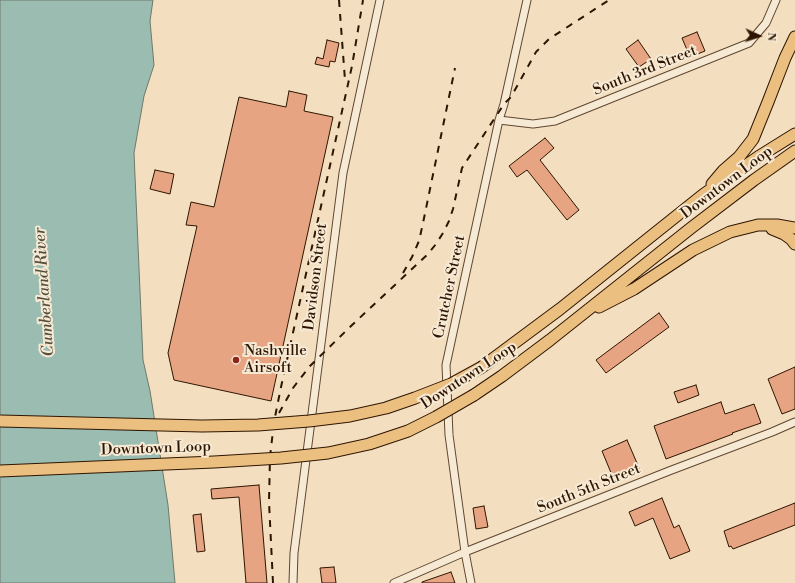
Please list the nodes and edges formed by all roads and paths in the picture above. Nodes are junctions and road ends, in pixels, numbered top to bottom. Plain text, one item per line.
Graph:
1 (380, 0) edge
2 (527, 0) edge
3 (776, 0) edge
4 (795, 37) edge
5 (499, 120) junction
6 (795, 134) edge
7 (795, 151) edge
8 (704, 194) junction
9 (758, 225) junction
10 (795, 228) edge
11 (795, 244) edge
12 (578, 318) junction
13 (0, 421) edge
14 (795, 422) edge
15 (0, 471) edge
16 (465, 552) junction
17 (293, 583) edge
18 (394, 583) edge
19 (471, 583) edge

1 - 17 street, Davidson Street
2 - 5 street, Crutcher Street
3 - 5 street, South 3rd Street
4 - 8 highway
5 - 16 street, Crutcher Street
6 - 8 highway, Downtown Loop
7 - 12 highway, Downtown Loop
8 - 13 highway, Downtown Loop, bridge
9 - 10 highway
9 - 11 highway
9 - 12 highway
12 - 15 highway, Downtown Loop, bridge
14 - 16 street, South 5th Street
16 - 18 street, South 5th Street
16 - 19 street, Crutcher Street

